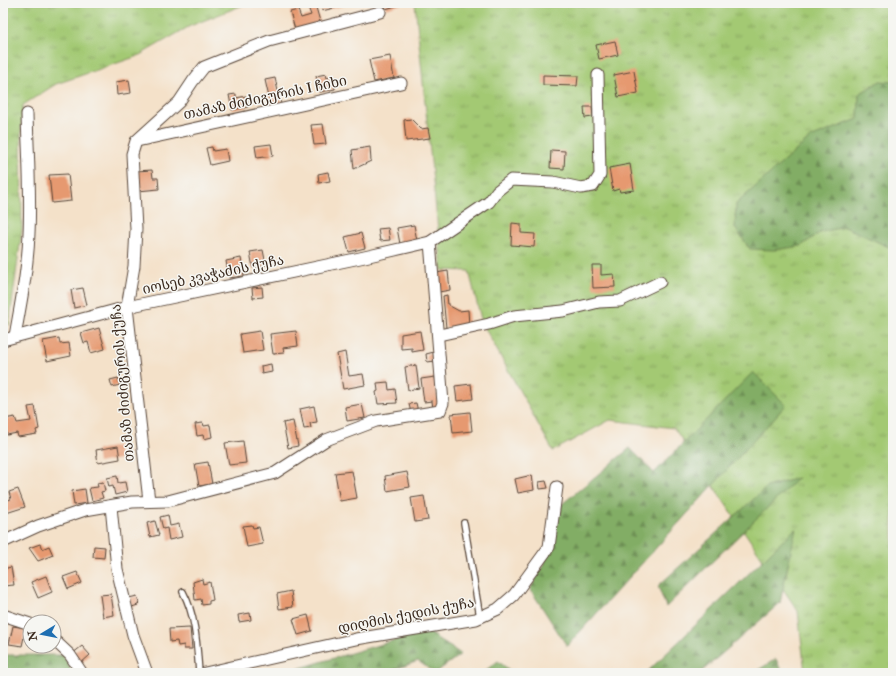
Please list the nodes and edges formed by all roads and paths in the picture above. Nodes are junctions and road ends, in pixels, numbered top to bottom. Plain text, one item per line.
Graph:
1 (380, 12) dead end
2 (598, 75) dead end
3 (401, 82) dead end
4 (27, 114) dead end
5 (136, 141) junction
6 (430, 242) junction
7 (660, 282) dead end
8 (127, 307) junction
9 (439, 335) junction
10 (15, 336) junction
11 (3, 340) edge
12 (557, 487) dead end
13 (149, 501) junction
14 (111, 506) junction
15 (464, 523) dead end
16 (3, 542) edge
17 (183, 592) dead end
18 (3, 615) edge
19 (480, 617) junction
20 (22, 621) edge
21 (62, 648) edge
22 (82, 673) edge
23 (147, 673) edge
24 (199, 673) edge
25 (205, 673) edge

1 - 5 street
2 - 6 street
3 - 5 street, თამაზ ძიძიგურის I ჩიხი
4 - 10 street
5 - 8 street, თამაზ ძიძიგურის ქუჩა
6 - 8 street, იოსებ კვაჭაძის ქუჩა
6 - 9 street
7 - 9 street
8 - 10 street, იოსებ კვაჭაძის ქუჩა
8 - 13 street, თამაზ ძიძიგურის ქუჩა
9 - 13 street
10 - 11 street, იოსებ კვაჭაძის ქუჩა
12 - 19 street, დიღმის ქედის ქუჩა
13 - 14 street
14 - 16 street
14 - 23 street
15 - 19 lane
17 - 24 lane
18 - 20 street
19 - 25 street, დიღმის ქედის ქუჩა
21 - 22 street

